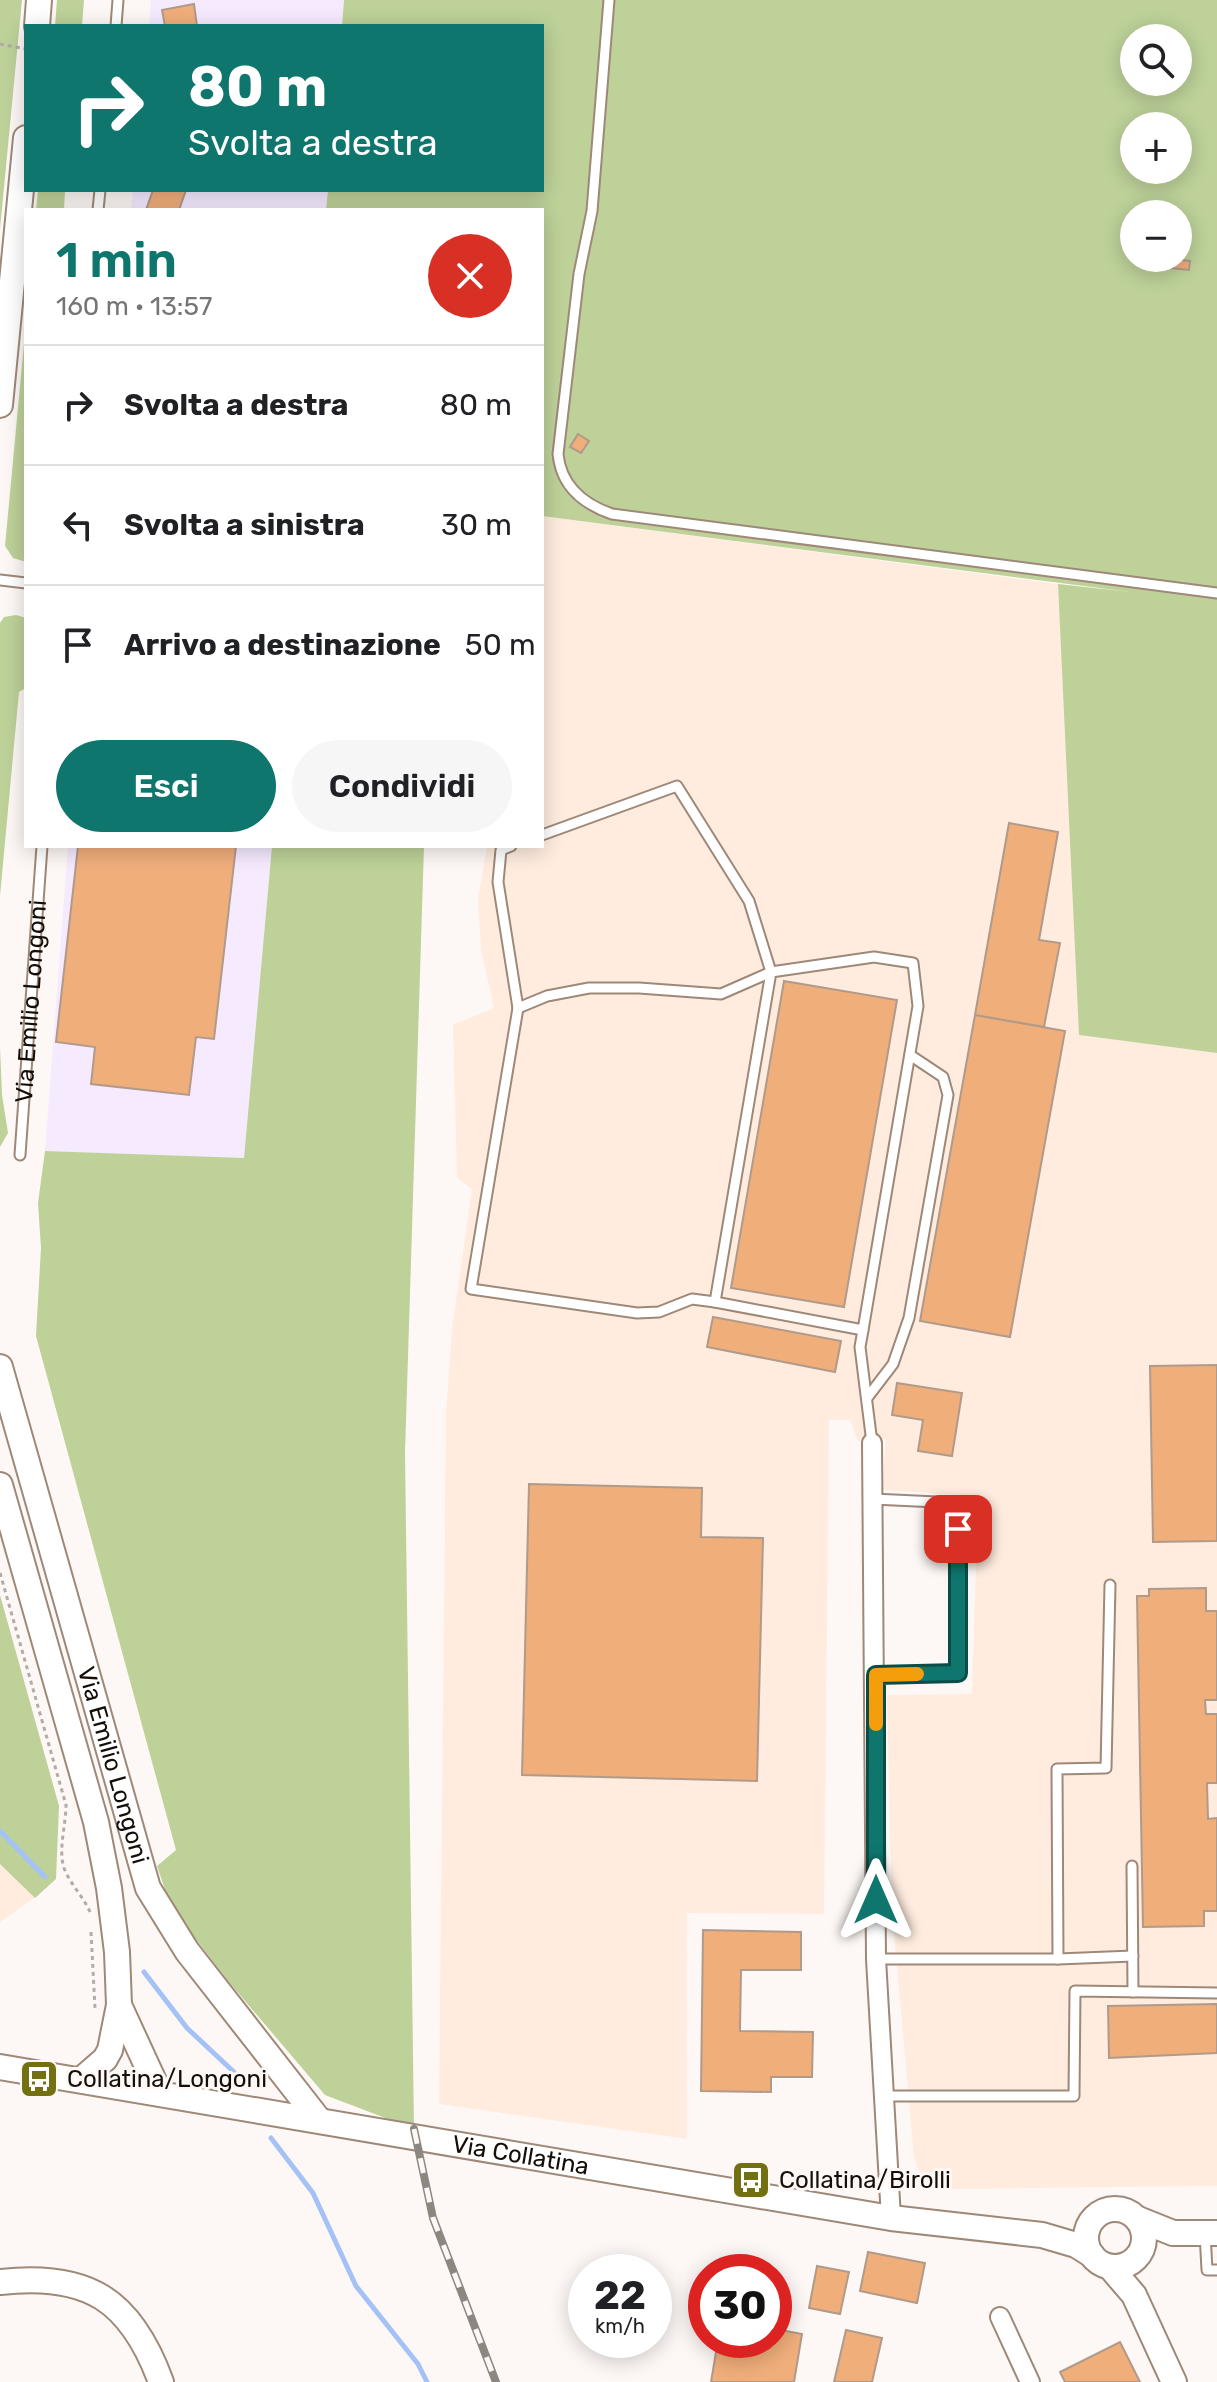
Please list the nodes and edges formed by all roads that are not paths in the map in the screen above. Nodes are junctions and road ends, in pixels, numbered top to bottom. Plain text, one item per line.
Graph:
1 (39, 0) edge
2 (118, 0) edge
3 (609, 0) edge
4 (37, 24) edge
5 (116, 24) edge
6 (24, 158) edge
7 (1, 391) edge
8 (0, 580) edge
9 (24, 583) edge
10 (1217, 593) edge
11 (544, 834) edge
12 (42, 848) edge
13 (506, 848) edge
14 (771, 972) junction
15 (518, 1008) junction
16 (910, 1055) junction
17 (20, 1155) dead end
18 (715, 1302) junction
19 (863, 1330) junction
20 (0, 1367) edge
21 (867, 1398) junction
22 (872, 1443) joint
23 (0, 1485) edge
24 (873, 1499) junction
25 (1110, 1585) dead end
26 (876, 1675) junction
27 (1132, 1866) dead end
28 (1133, 1956) junction
29 (876, 1959) junction
30 (1058, 1959) junction
31 (1133, 1992) junction
32 (1217, 1993) edge
33 (107, 2006) junction
34 (0, 2067) edge
35 (82, 2079) junction
36 (159, 2092) junction
37 (883, 2096) junction
38 (319, 2120) junction
39 (891, 2218) junction
40 (1138, 2219) junction
41 (1087, 2225) junction
42 (1173, 2233) junction
43 (1211, 2233) edge
44 (1042, 2235) junction
45 (1139, 2254) junction
46 (1101, 2261) junction
47 (1217, 2270) edge
48 (0, 2282) edge
49 (1134, 2295) junction
50 (1000, 2317) dead end
51 (161, 2382) edge
52 (1030, 2382) edge
53 (1174, 2382) edge

1 - 4 street
2 - 5 lane
3 - 10 lane
6 - 7 street
8 - 9 lane
11 - 14 lane
12 - 17 lane, Via Emilio Longoni
13 - 15 lane
14 - 15 lane
14 - 16 lane
14 - 18 lane
15 - 18 lane
16 - 19 lane
16 - 21 lane
18 - 19 lane
19 - 21 lane
20 - 38 street, Via Emilio Longoni
21 - 22 lane
22 - 24 street
23 - 33 street, Via Emilio Longoni
24 - 26 street
24 - 26 lane
25 - 30 lane
26 - 29 street
27 - 28 lane
28 - 30 lane
28 - 31 lane
29 - 30 lane
29 - 37 street
31 - 32 lane
31 - 37 lane
33 - 35 street, Via Emilio Longoni
33 - 36 street
34 - 35 street, Via Collatina
35 - 36 street, Via Collatina
36 - 38 street, Via Collatina
37 - 39 street
38 - 39 street, Via Collatina
39 - 44 street, Via Collatina
40 - 41 street
40 - 42 street
40 - 45 street
41 - 44 street, Via Collatina
41 - 46 street
42 - 43 street
42 - 45 street
43 - 47 lane
44 - 46 street, Via Collatina
45 - 46 street
45 - 49 street
46 - 49 street
48 - 51 street
49 - 53 street
50 - 52 street

